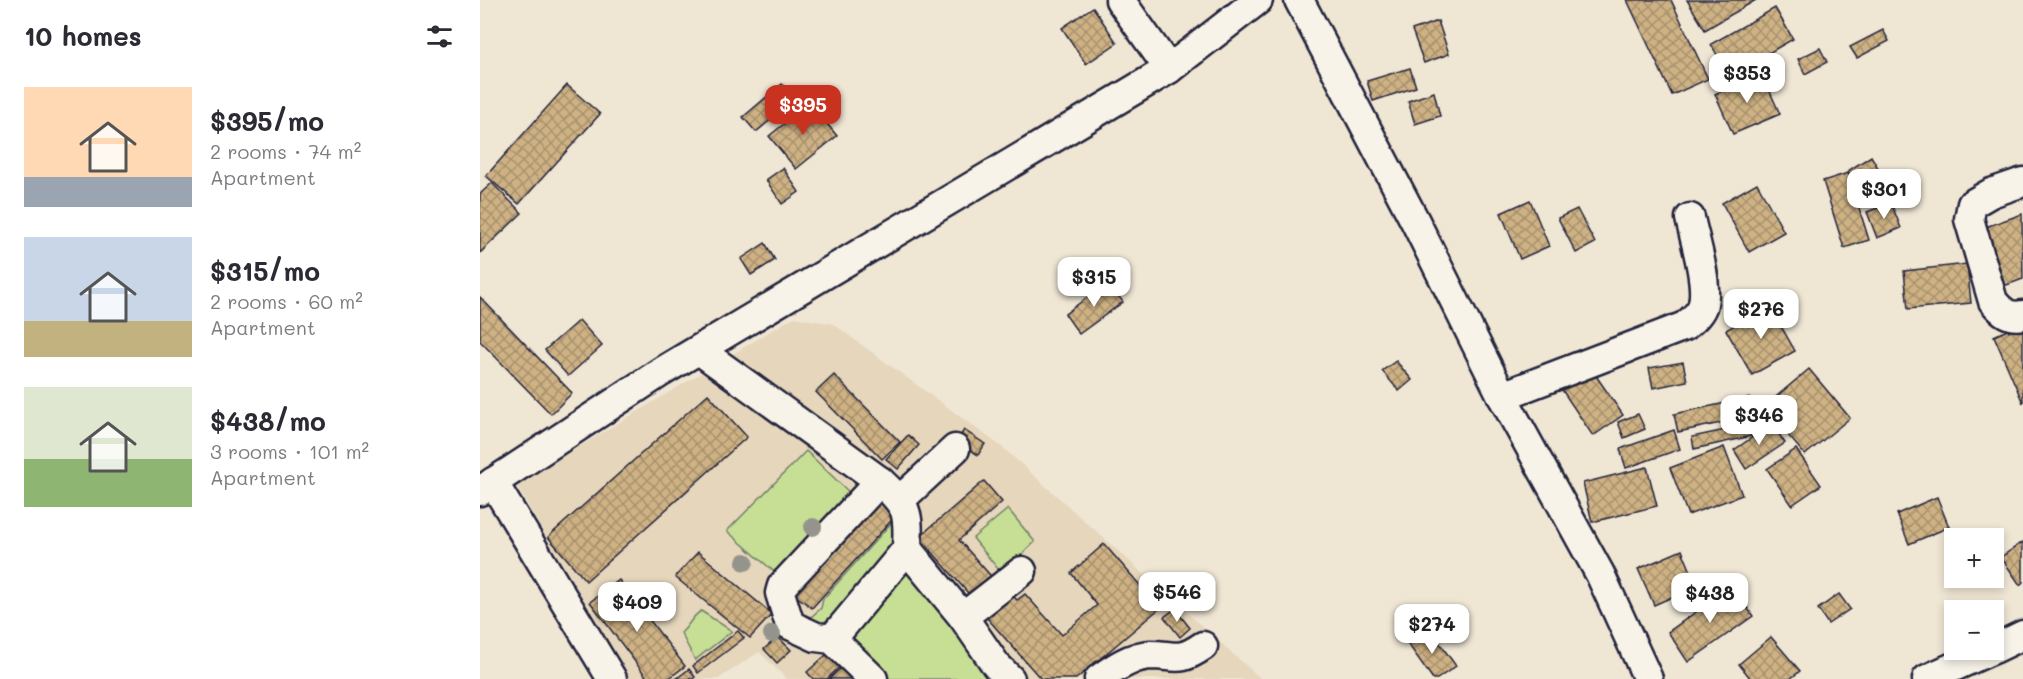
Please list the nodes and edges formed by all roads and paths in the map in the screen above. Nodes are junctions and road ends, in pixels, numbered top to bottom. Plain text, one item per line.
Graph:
1 (1120, 0) edge
2 (1258, 0) edge
3 (1299, 0) edge
4 (1169, 69) junction
5 (2023, 182) edge
6 (1690, 218) dead end
7 (2023, 315) edge
8 (699, 350) junction
9 (1502, 396) junction
10 (956, 449) dead end
11 (487, 487) edge
12 (890, 490) junction
13 (907, 549) junction
14 (1022, 571) dead end
15 (963, 617) junction
16 (2023, 635) edge
17 (832, 639) junction
18 (2004, 644) edge
19 (1203, 646) dead end
20 (1968, 660) edge
21 (612, 679) edge
22 (873, 679) edge
23 (1010, 679) edge
24 (1099, 679) edge
25 (1648, 679) edge
26 (1927, 679) edge

1 - 4 street
2 - 4 street
3 - 9 street
4 - 8 street
5 - 7 street
6 - 9 street
8 - 11 street
8 - 12 street
9 - 25 street
10 - 12 street
11 - 21 street
12 - 13 street
12 - 17 street
13 - 15 street
13 - 17 street
14 - 15 street
15 - 23 street
16 - 18 street
17 - 22 street
19 - 24 street
20 - 26 street

